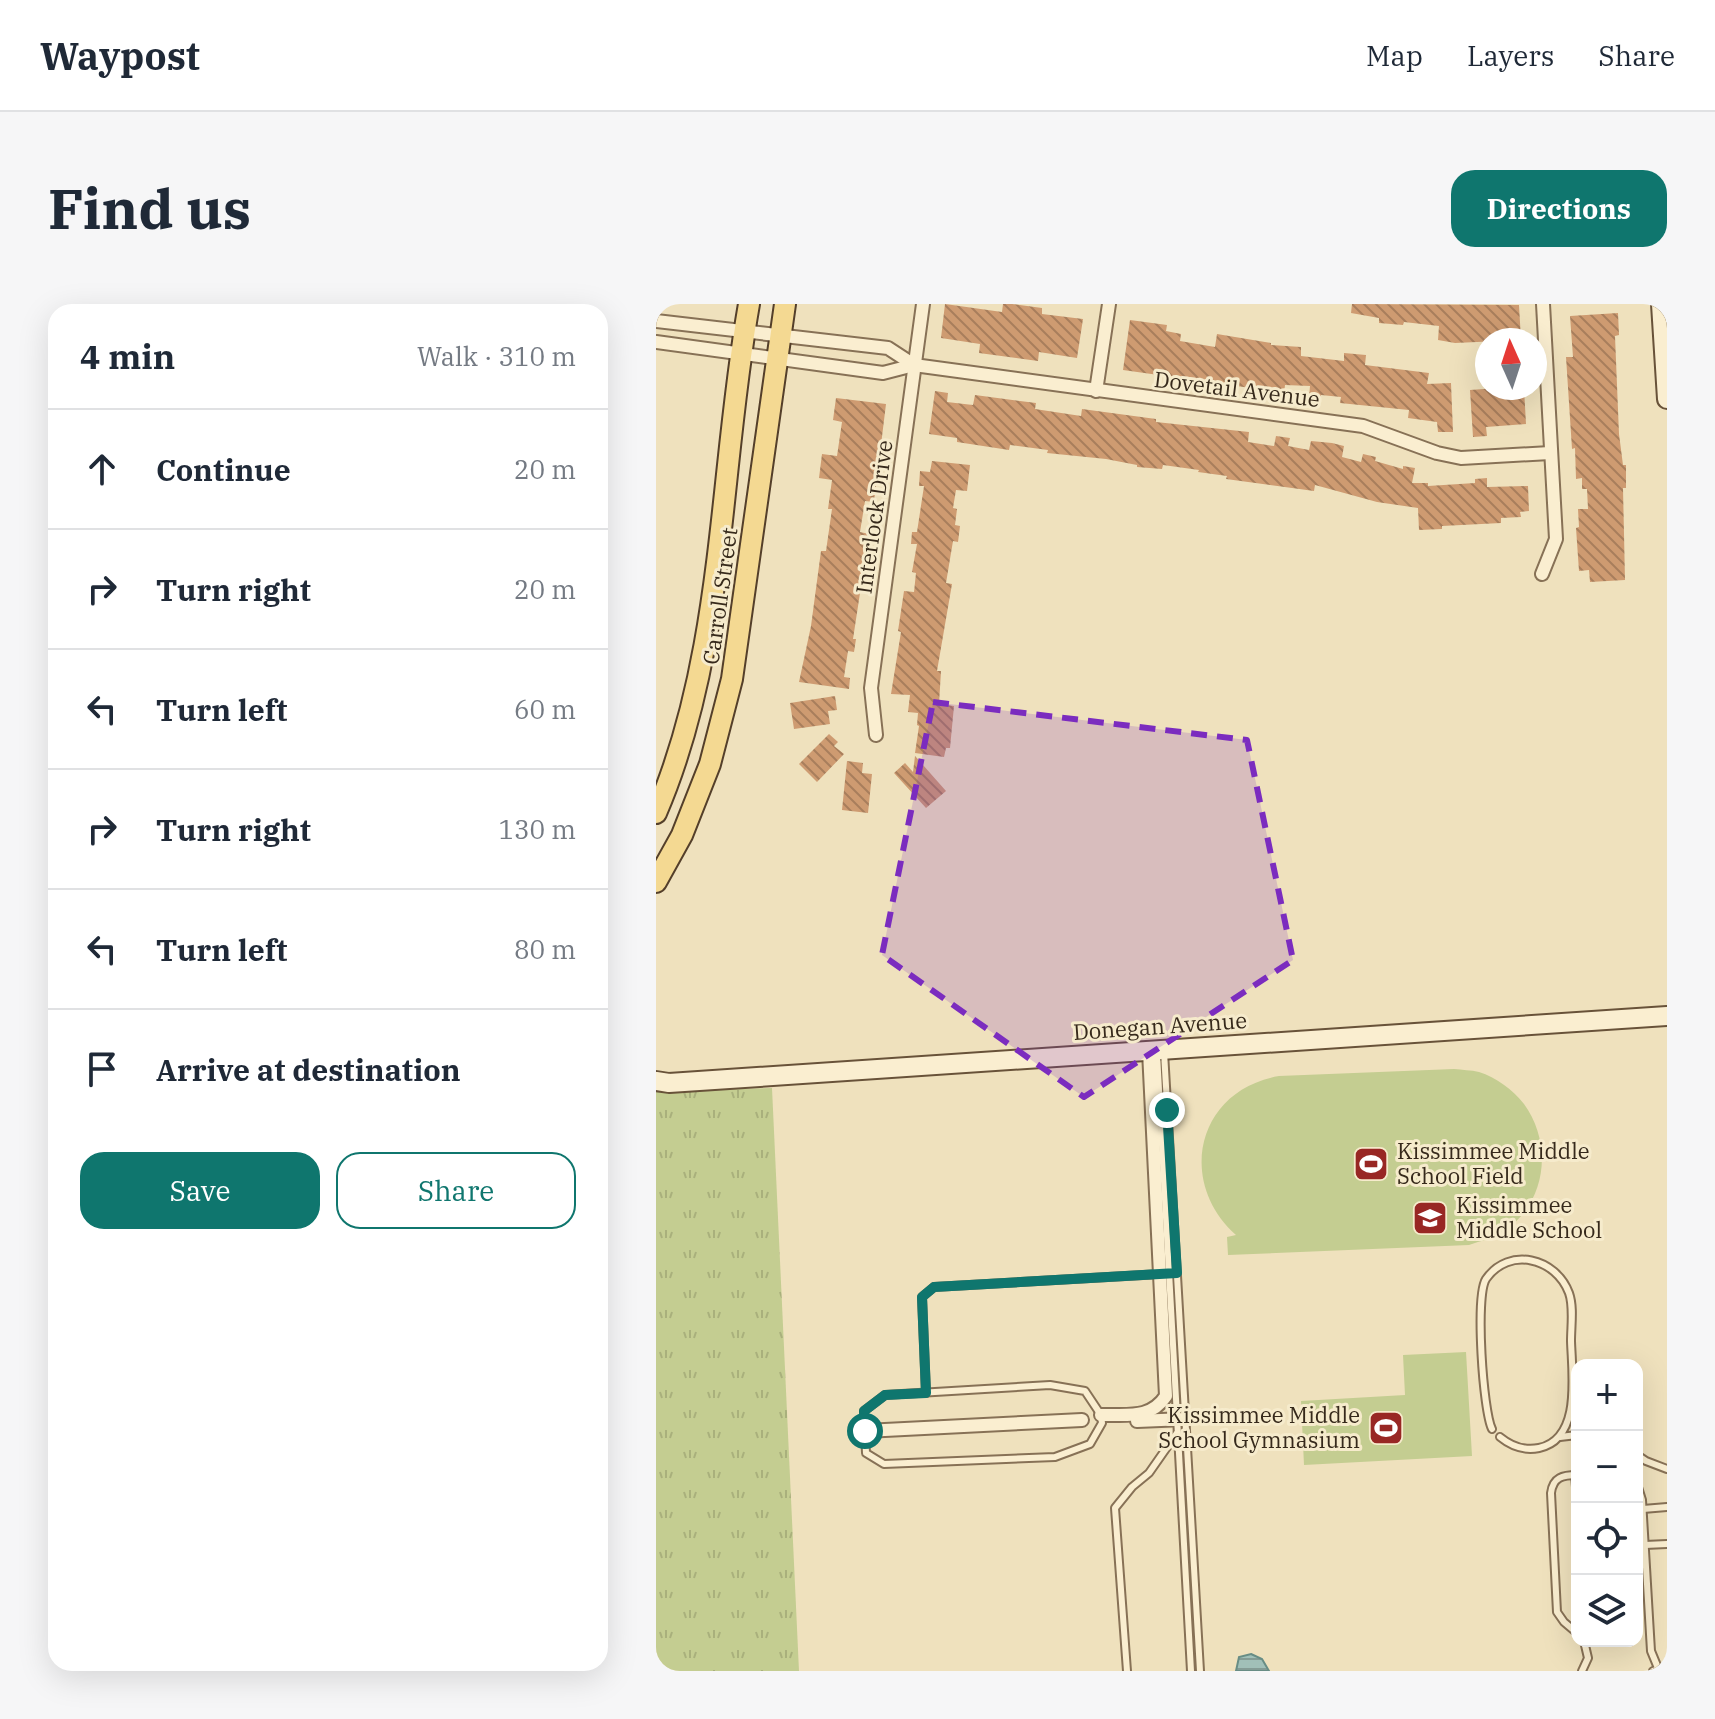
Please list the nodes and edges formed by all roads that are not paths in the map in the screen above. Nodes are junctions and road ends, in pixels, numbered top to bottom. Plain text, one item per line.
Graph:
1 (749, 304) edge
2 (785, 304) edge
3 (923, 304) edge
4 (1109, 304) edge
5 (1543, 304) edge
6 (1661, 304) edge
7 (656, 321) edge
8 (745, 331) junction
9 (781, 335) junction
10 (656, 342) edge
11 (742, 353) junction
12 (779, 359) junction
13 (914, 365) junction
14 (1096, 391) junction
15 (1667, 399) edge
16 (1550, 453) junction
17 (1542, 574) dead end
18 (876, 735) dead end
19 (656, 813) edge
20 (656, 882) edge
21 (1667, 1016) edge
22 (1156, 1050) junction
23 (656, 1081) edge
24 (1169, 1274) junction
25 (1571, 1359) edge
26 (926, 1393) junction
27 (1571, 1394) edge
28 (1102, 1419) junction
29 (1181, 1419) junction
30 (1082, 1420) dead end
31 (1492, 1429) dead end
32 (865, 1431) junction
33 (1177, 1433) junction
34 (1571, 1436) edge
35 (1500, 1437) dead end
36 (1560, 1437) junction
37 (1643, 1459) edge
38 (1667, 1469) edge
39 (1571, 1476) edge
40 (1667, 1507) edge
41 (1643, 1509) joint
42 (1667, 1544) edge
43 (1645, 1545) junction
44 (1643, 1601) edge
45 (1648, 1601) junction
46 (1571, 1628) edge
47 (1585, 1647) edge
48 (1667, 1667) edge
49 (1655, 1669) edge
50 (1127, 1671) edge
51 (1191, 1671) edge
52 (1200, 1671) edge
53 (1582, 1671) edge

1 - 8 main road
2 - 9 main road, Carroll Street
3 - 13 street, Interlock Drive
4 - 14 street
5 - 16 street
6 - 15 street
7 - 8 street, Dovetail Avenue
8 - 9 street, Dovetail Avenue
8 - 11 main road
9 - 12 main road, Carroll Street
9 - 13 street, Dovetail Avenue
10 - 11 street, Dovetail Avenue
11 - 12 street, Dovetail Avenue
11 - 19 main road
12 - 13 street, Dovetail Avenue
12 - 20 main road, Carroll Street
13 - 14 street, Dovetail Avenue
13 - 18 street, Interlock Drive
14 - 16 street, Dovetail Avenue
16 - 17 street
21 - 22 street, Donegan Avenue
22 - 23 street, Donegan Avenue
22 - 24 street
24 - 26 lane
24 - 28 street
24 - 29 lane
25 - 31 lane
26 - 28 lane
26 - 32 lane
27 - 36 lane
28 - 29 street
28 - 32 lane
29 - 33 lane
29 - 52 lane
30 - 32 street
33 - 50 lane
33 - 51 lane
34 - 36 lane
35 - 36 lane
37 - 38 lane
39 - 46 lane
40 - 41 lane
41 - 43 lane
42 - 43 lane
43 - 45 lane
44 - 45 lane
45 - 49 lane
47 - 53 lane
48 - 49 lane

